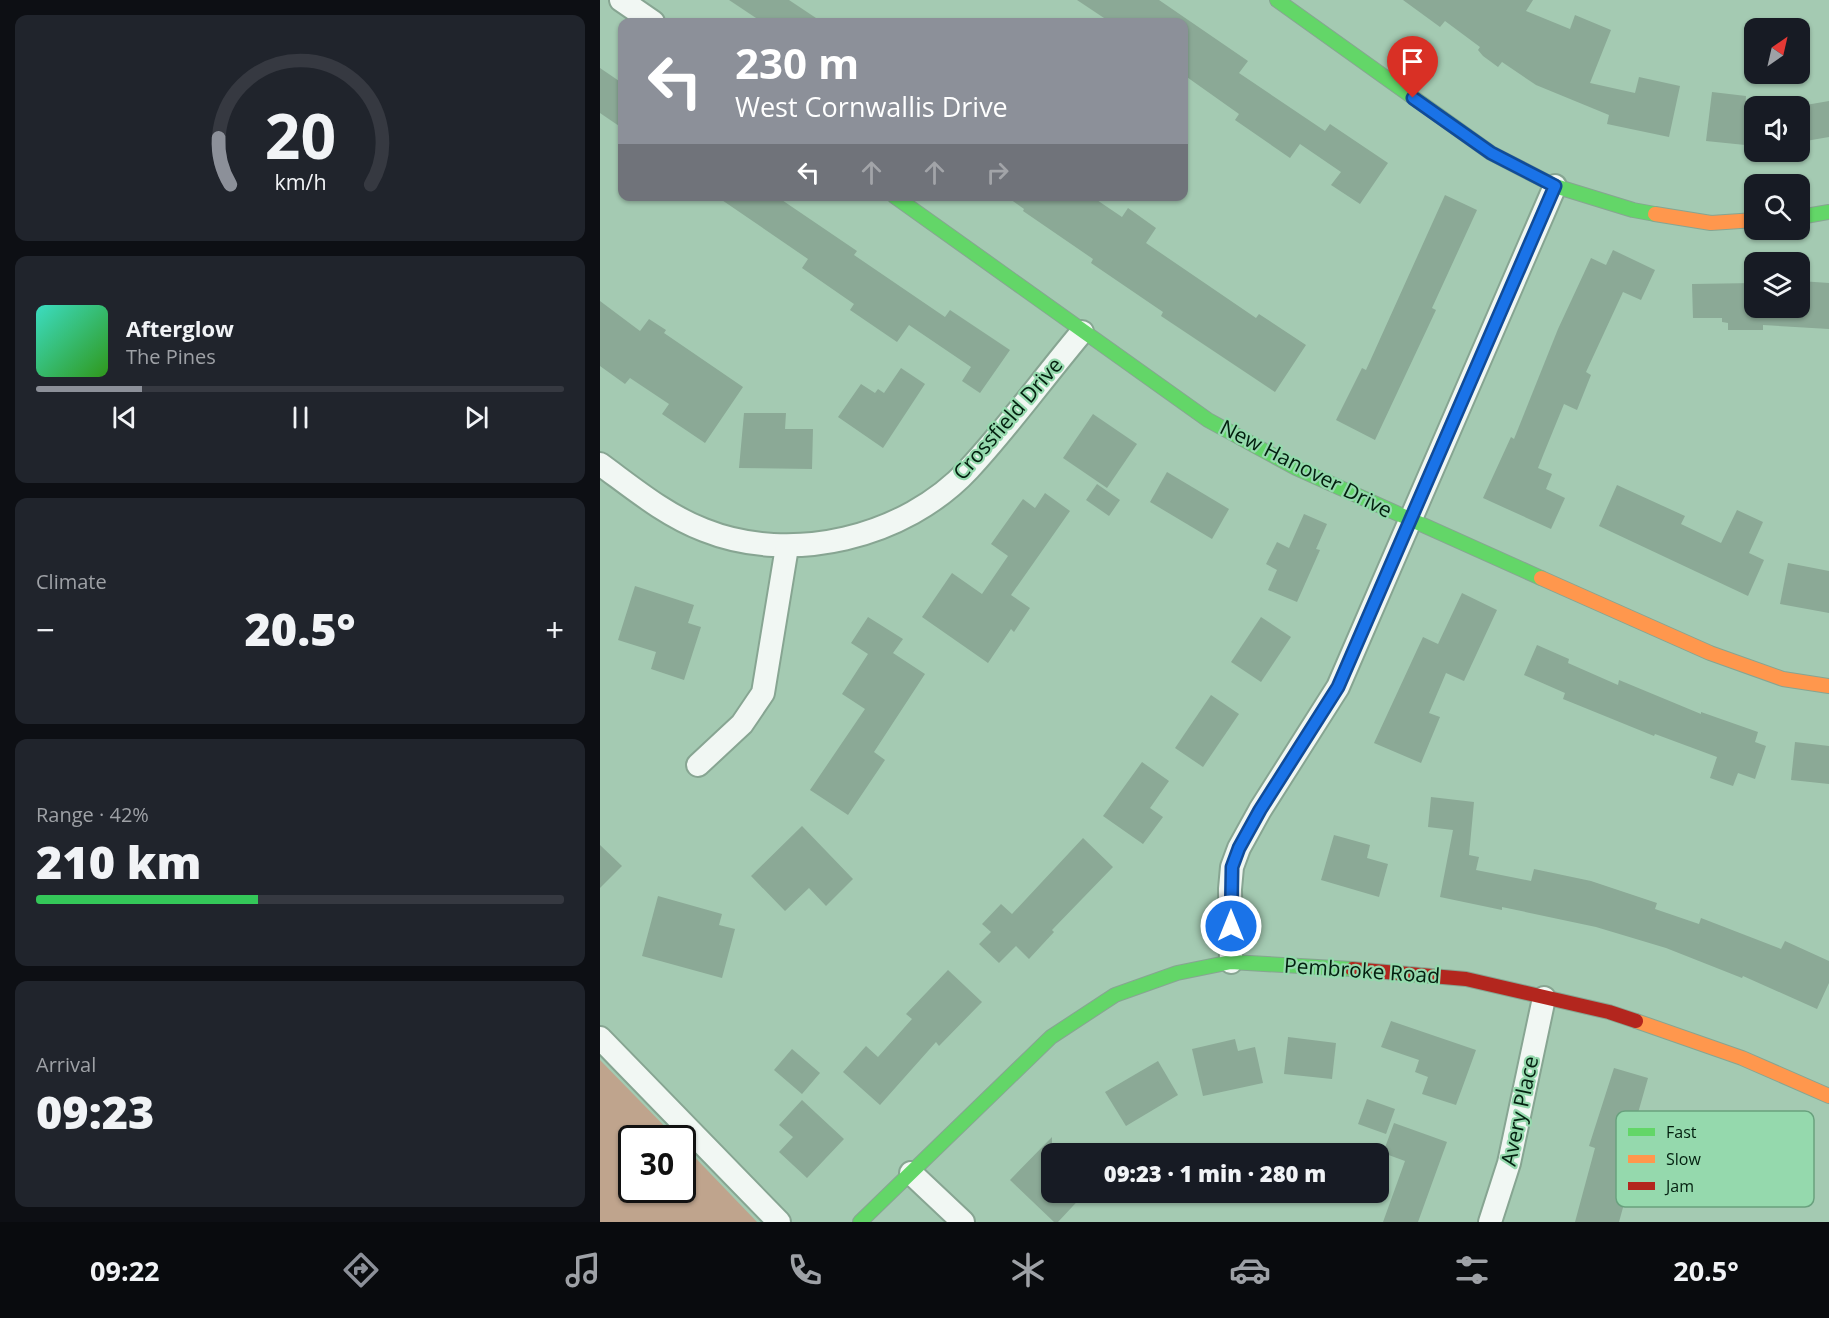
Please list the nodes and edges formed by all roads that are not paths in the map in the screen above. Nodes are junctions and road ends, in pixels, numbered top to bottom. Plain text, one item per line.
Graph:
1 (621, 0) edge
2 (1277, 0) edge
3 (646, 18) edge
4 (1555, 186) junction
5 (901, 201) edge
6 (1829, 212) edge
7 (1810, 215) edge
8 (1744, 221) edge
9 (1082, 332) junction
10 (600, 464) edge
11 (1411, 521) junction
12 (787, 547) junction
13 (1829, 686) edge
14 (698, 765) dead end
15 (1231, 962) junction
16 (1544, 998) junction
17 (600, 1038) edge
18 (1829, 1096) edge
19 (911, 1173) junction
20 (779, 1222) edge
21 (860, 1222) edge
22 (963, 1222) edge
23 (1490, 1222) edge

1 - 3 street
2 - 4 street
4 - 8 street
4 - 11 street
5 - 9 street, New Hanover Drive
6 - 7 street
9 - 11 street, New Hanover Drive
9 - 12 street, Crossfield Drive
10 - 12 street, Crossfield Drive
11 - 13 street, New Hanover Drive
11 - 15 street
12 - 14 street
15 - 16 street, Pembroke Road
15 - 19 street, Pembroke Road
16 - 18 street, Pembroke Road
16 - 23 street, Avery Place
17 - 20 street
19 - 21 street, Pembroke Road
19 - 22 street

